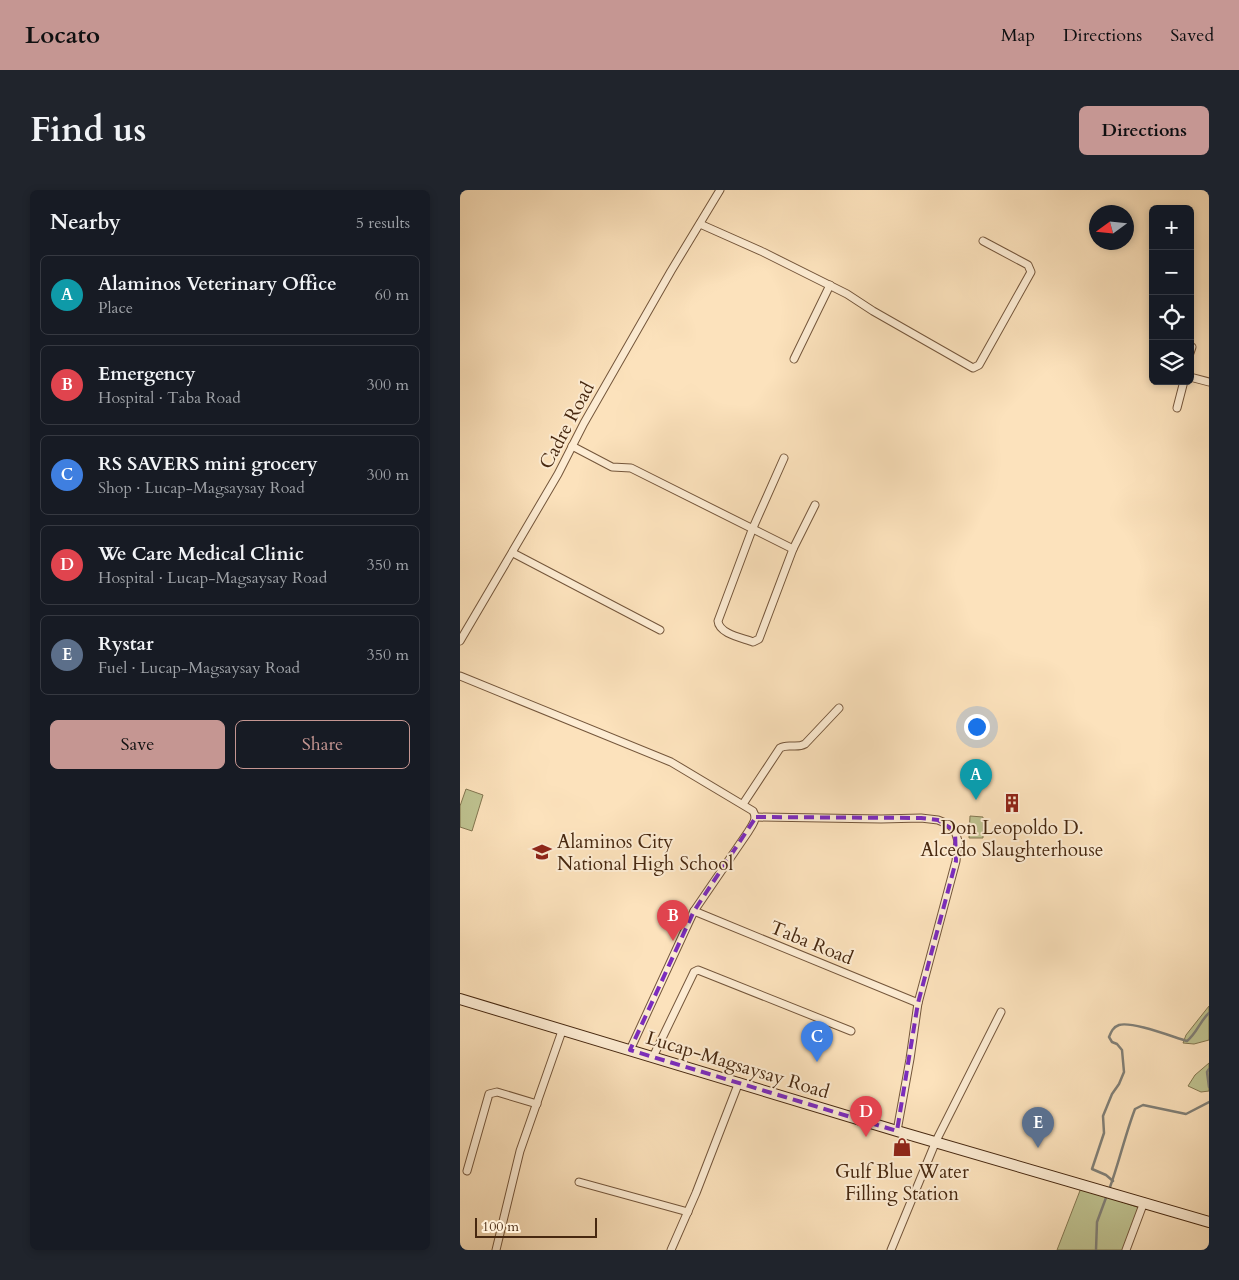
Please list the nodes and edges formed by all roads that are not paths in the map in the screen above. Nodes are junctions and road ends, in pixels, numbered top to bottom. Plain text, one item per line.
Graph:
1 (720, 190) edge
2 (700, 224) junction
3 (983, 241) dead end
4 (830, 285) junction
5 (794, 359) dead end
6 (1194, 378) edge
7 (1209, 382) edge
8 (1183, 385) edge
9 (1177, 408) dead end
10 (572, 446) junction
11 (784, 458) dead end
12 (815, 505) dead end
13 (752, 530) junction
14 (794, 549) junction
15 (513, 553) junction
16 (660, 630) dead end
17 (460, 641) edge
18 (460, 676) edge
19 (838, 708) dead end
20 (743, 804) junction
21 (756, 817) junction
22 (694, 910) junction
23 (460, 999) edge
24 (918, 1003) junction
25 (1001, 1012) dead end
26 (562, 1031) junction
27 (851, 1031) dead end
28 (630, 1050) junction
29 (653, 1057) junction
30 (739, 1082) junction
31 (537, 1104) junction
32 (897, 1130) junction
33 (936, 1141) junction
34 (467, 1171) dead end
35 (579, 1182) dead end
36 (1144, 1202) junction
37 (688, 1212) junction
38 (1209, 1222) edge
39 (496, 1250) edge
40 (671, 1250) edge
41 (891, 1250) edge
42 (1126, 1250) edge

1 - 2 street, Cadre Road
2 - 4 street
2 - 10 street, Cadre Road
3 - 4 street
4 - 5 street
6 - 7 street
8 - 9 street
10 - 13 street
10 - 15 street, Cadre Road
11 - 13 street
12 - 14 street
13 - 14 street
13 - 14 street
15 - 16 street
15 - 17 street, Cadre Road
18 - 20 street
19 - 20 street
20 - 21 street
21 - 22 street
21 - 24 street
22 - 24 street, Taba Road
22 - 28 street
23 - 26 street, Lucap-Magsaysay Road
24 - 32 street
25 - 33 street
26 - 28 street, Lucap-Magsaysay Road
26 - 31 street
27 - 29 street
28 - 29 street, Lucap-Magsaysay Road
29 - 30 street, Lucap-Magsaysay Road
30 - 32 street, Lucap-Magsaysay Road
30 - 37 street
31 - 34 street
31 - 39 street
32 - 33 street, Lucap-Magsaysay Road
33 - 36 street, Lucap-Magsaysay Road
33 - 41 street
35 - 37 street
36 - 38 street, Lucap-Magsaysay Road
36 - 42 street
37 - 40 street

